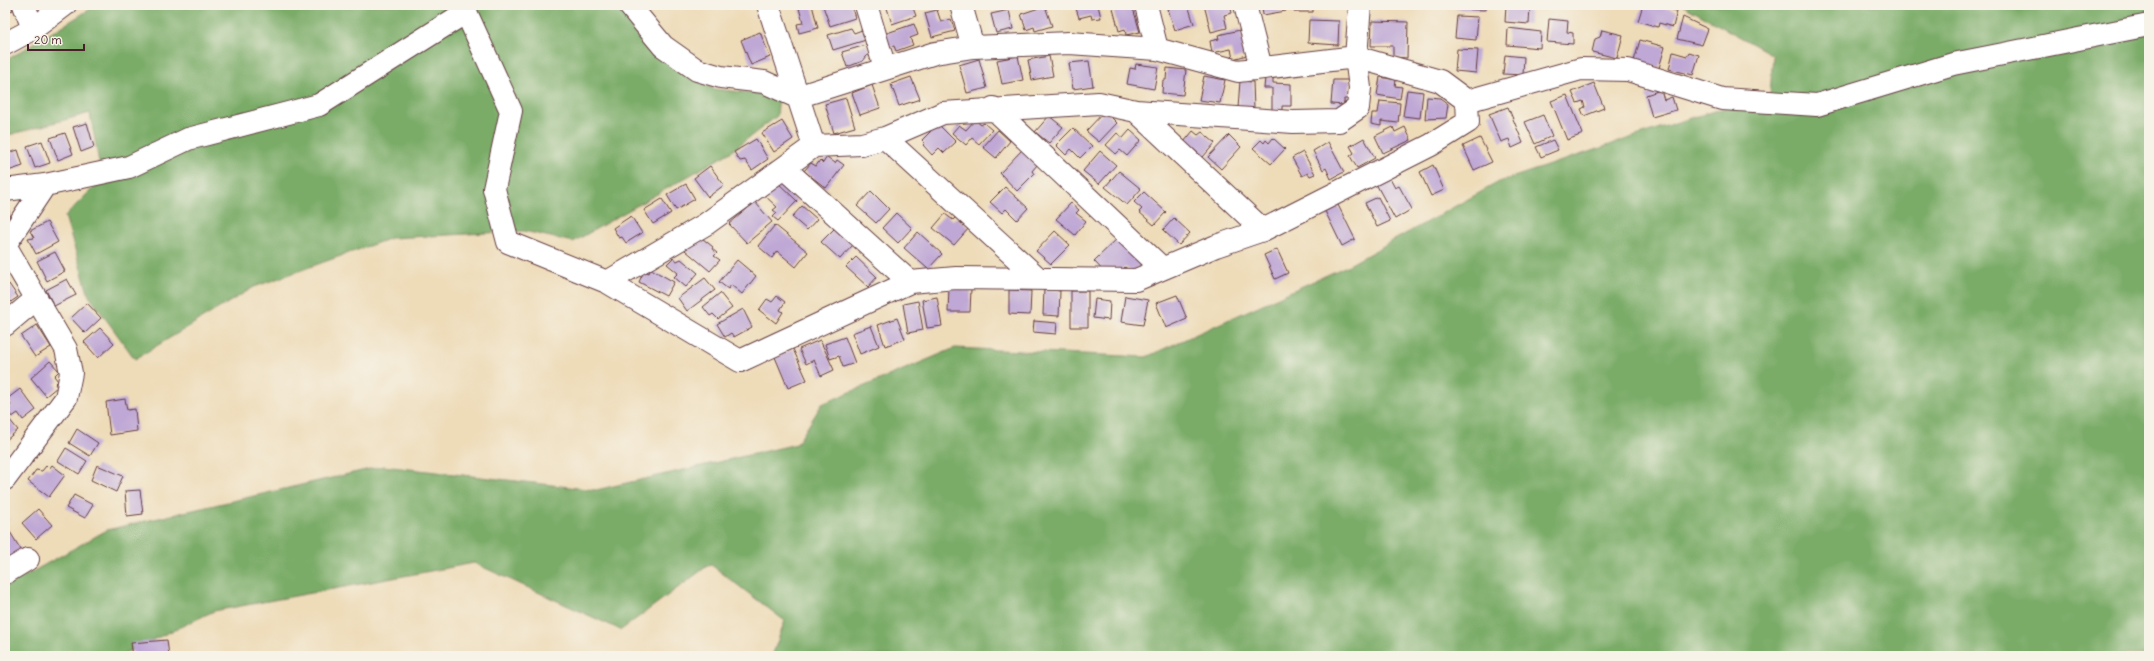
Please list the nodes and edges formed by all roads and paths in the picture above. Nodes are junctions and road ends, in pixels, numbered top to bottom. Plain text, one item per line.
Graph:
1 (24, 5) edge
2 (65, 5) edge
3 (629, 5) edge
4 (768, 5) edge
5 (866, 5) edge
6 (961, 5) edge
7 (1146, 5) edge
8 (1246, 5) edge
9 (1360, 5) edge
10 (466, 8) edge
11 (2149, 25) edge
12 (33, 29) junction
13 (5, 44) edge
14 (973, 47) junction
15 (1157, 49) junction
16 (1356, 57) junction
17 (885, 68) junction
18 (1261, 68) junction
19 (797, 97) junction
20 (1467, 101) junction
21 (993, 108) junction
22 (1136, 111) junction
23 (885, 138) junction
24 (814, 146) junction
25 (785, 169) junction
26 (46, 185) junction
27 (5, 190) edge
28 (1263, 230) junction
29 (5, 245) edge
30 (1162, 268) junction
31 (1038, 278) junction
32 (607, 282) junction
33 (910, 282) junction
34 (36, 299) junction
35 (5, 325) edge
36 (5, 479) edge
37 (28, 559) dead end
38 (5, 573) edge

1 - 12 street
2 - 12 street
3 - 19 street
4 - 19 street
5 - 17 street
6 - 14 street
7 - 15 street
8 - 18 street
9 - 16 street
10 - 26 street
10 - 32 street
11 - 20 street
12 - 13 street
14 - 15 street
14 - 17 street
15 - 18 street
16 - 18 street
16 - 20 street
16 - 22 street
17 - 19 street
19 - 24 street
20 - 28 street
21 - 22 street
21 - 23 street
21 - 30 street
22 - 28 street
23 - 24 street
23 - 31 street
24 - 25 street
25 - 32 street
25 - 33 street
26 - 27 street
26 - 29 street
28 - 30 street
29 - 34 street
30 - 31 street
31 - 33 street
32 - 33 street
34 - 35 street
34 - 36 street
37 - 38 street

